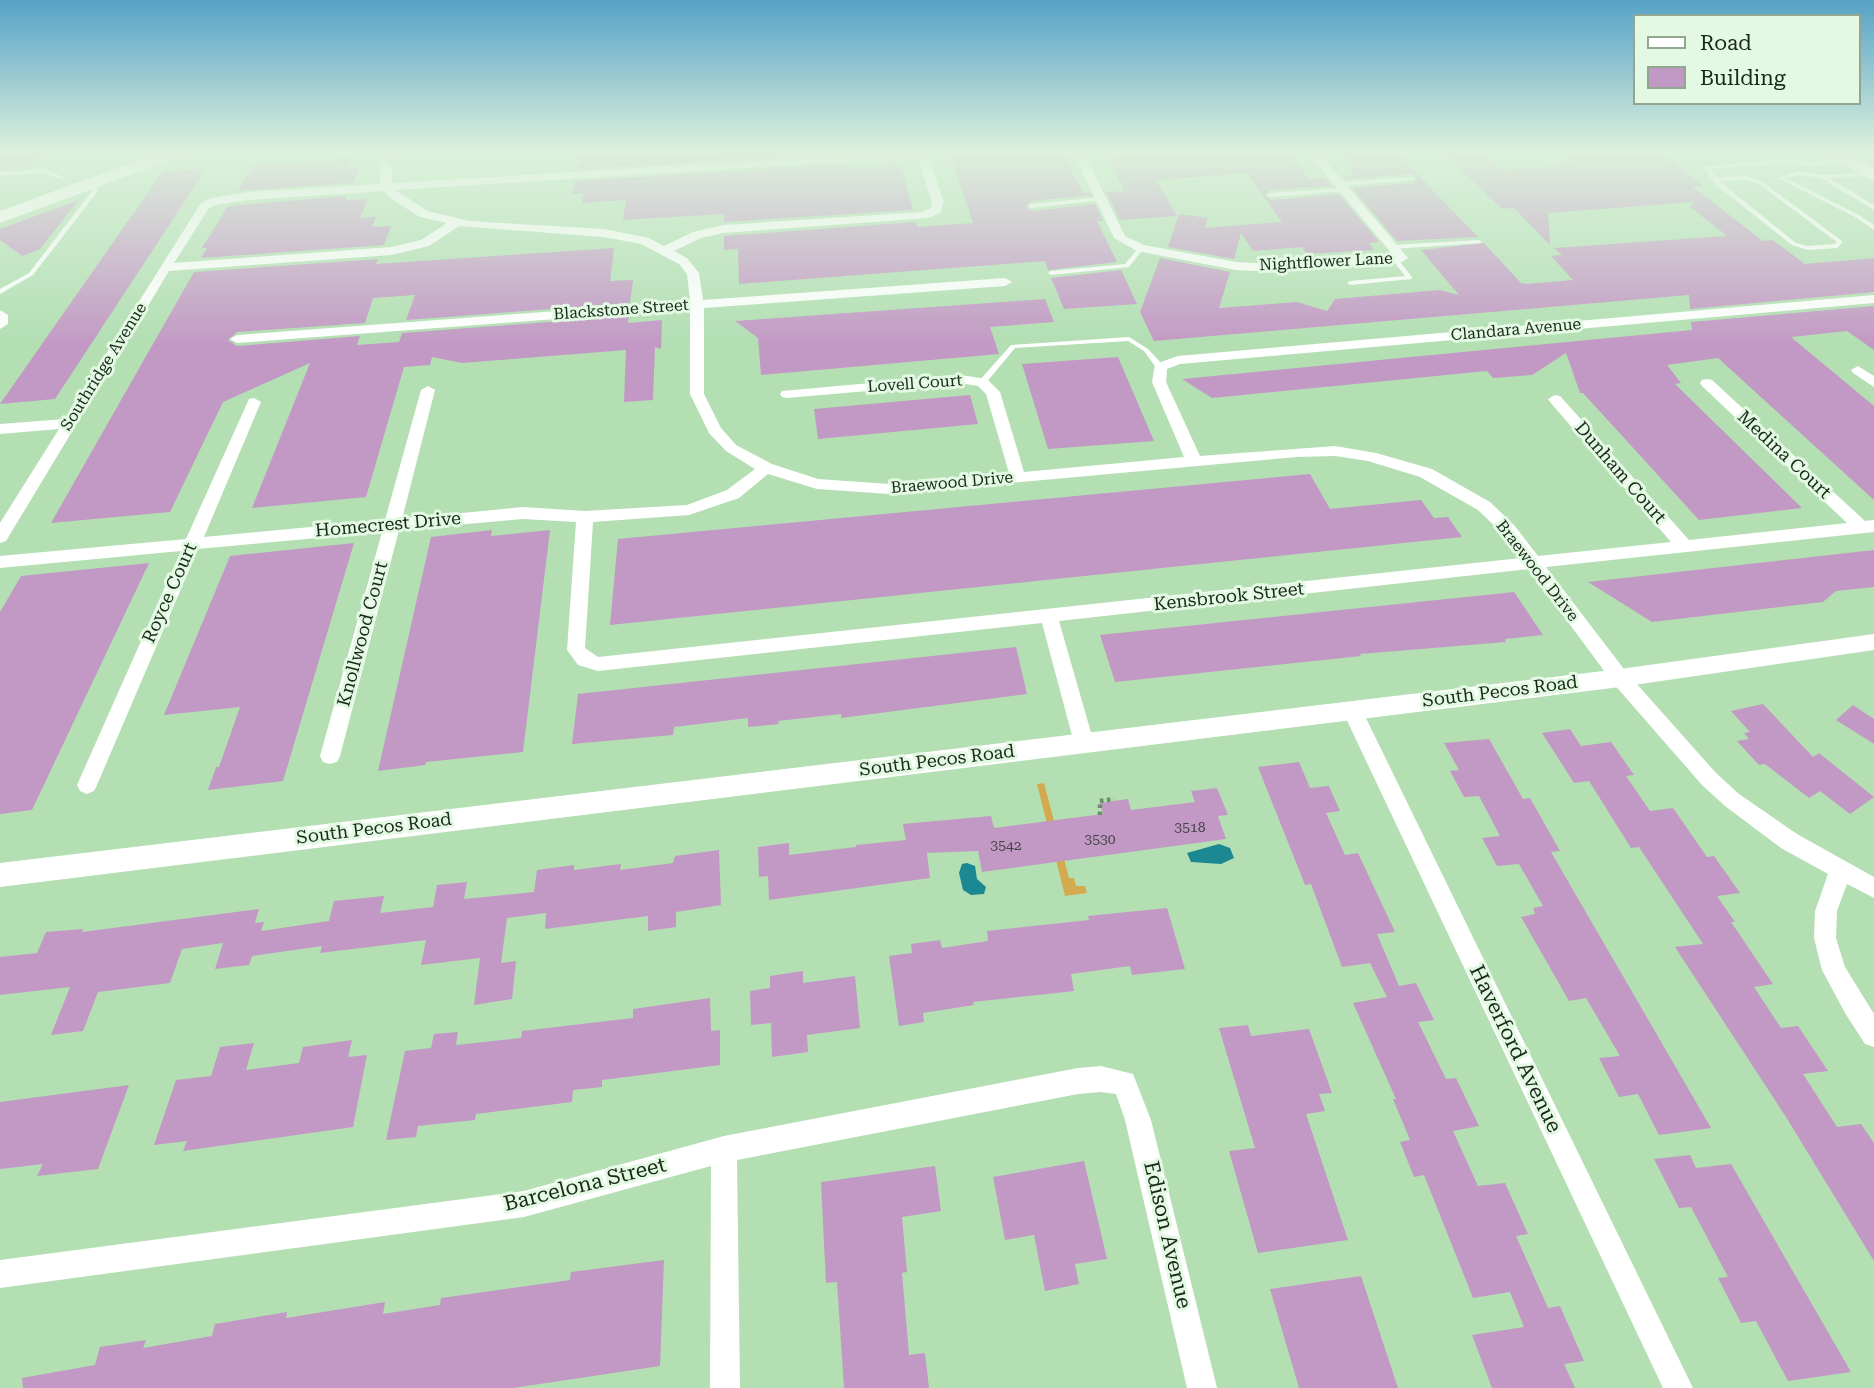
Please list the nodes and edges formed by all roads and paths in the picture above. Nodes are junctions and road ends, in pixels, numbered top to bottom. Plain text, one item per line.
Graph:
1 (76, 215) edge
2 (199, 215) edge
3 (427, 215) edge
4 (925, 215) edge
5 (1109, 215) edge
6 (1364, 215) edge
7 (1758, 215) edge
8 (1803, 215) edge
9 (1857, 216) edge
10 (456, 223) junction
11 (1874, 228) edge
12 (1479, 242) dead end
13 (1141, 248) junction
14 (666, 250) junction
15 (1396, 255) junction
16 (165, 267) junction
17 (1051, 273) dead end
18 (1005, 282) dead end
19 (1350, 283) dead end
20 (0, 292) edge
21 (1874, 299) edge
22 (697, 305) junction
23 (0, 315) edge
24 (0, 323) edge
25 (237, 339) dead end
26 (1160, 367) junction
27 (1858, 370) dead end
28 (982, 382) junction
29 (1707, 383) dead end
30 (1874, 383) edge
31 (428, 390) dead end
32 (787, 394) dead end
33 (1555, 399) dead end
34 (254, 402) dead end
35 (70, 423) junction
36 (0, 429) edge
37 (1194, 461) junction
38 (766, 468) junction
39 (1018, 478) junction
40 (585, 517) junction
41 (393, 524) junction
42 (1867, 527) edge
43 (0, 537) edge
44 (192, 544) junction
45 (1685, 547) junction
46 (0, 562) edge
47 (1533, 564) junction
48 (1049, 616) junction
49 (1874, 642) edge
50 (1620, 678) junction
51 (1352, 710) junction
52 (1084, 743) junction
53 (330, 756) dead end
54 (87, 785) dead end
55 (1114, 799) dead end
56 (1100, 815) dead end
57 (1840, 871) junction
58 (0, 875) edge
59 (1874, 888) edge
60 (1874, 1035) edge
61 (1124, 1083) joint
62 (724, 1149) junction
63 (0, 1274) edge
64 (725, 1388) edge
65 (1202, 1388) edge
66 (1678, 1388) edge

1 - 20 lane
2 - 16 street, Southridge Avenue
3 - 10 street, Braewood Drive
4 - 14 street
5 - 13 street, Nightflower Lane
6 - 15 street
7 - 8 lane
9 - 11 lane
10 - 14 street, Braewood Drive
10 - 16 street
12 - 15 lane
13 - 15 street, Nightflower Lane
13 - 17 lane
14 - 22 street, Braewood Drive
15 - 19 lane
16 - 35 street, Southridge Avenue
18 - 22 street, Blackstone Street
21 - 26 street, Clandara Avenue
22 - 25 street, Blackstone Street
22 - 38 street, Braewood Drive
23 - 24 street
26 - 28 lane
26 - 37 street
27 - 30 street
28 - 32 street, Lovell Court
28 - 39 street, Lovell Court
29 - 42 street, Medina Court
31 - 41 street, Knollwood Court
33 - 45 street, Dunham Court
34 - 44 street, Royce Court
35 - 36 street
35 - 43 street, Southridge Avenue
37 - 39 street, Braewood Drive
37 - 47 street, Braewood Drive
38 - 39 street, Braewood Drive
38 - 40 street, Homecrest Drive
40 - 41 street, Homecrest Drive
40 - 48 street, Kensbrook Street
41 - 44 street, Homecrest Drive
41 - 53 street, Knollwood Court
42 - 45 street, Kensbrook Street
44 - 46 street, Homecrest Drive
44 - 54 street, Royce Court
45 - 47 street, Kensbrook Street
47 - 48 street, Kensbrook Street
47 - 50 street, Braewood Drive
48 - 52 street
49 - 50 street, South Pecos Road
50 - 51 street, South Pecos Road
50 - 57 street, Braewood Drive
51 - 52 street, South Pecos Road
51 - 66 street, Haverford Avenue
52 - 58 street, South Pecos Road
55 - 56 path
57 - 59 street, Braewood Drive
57 - 60 street
61 - 62 street, Barcelona Street
61 - 65 street, Edison Avenue
62 - 63 street, Barcelona Street
62 - 64 street

